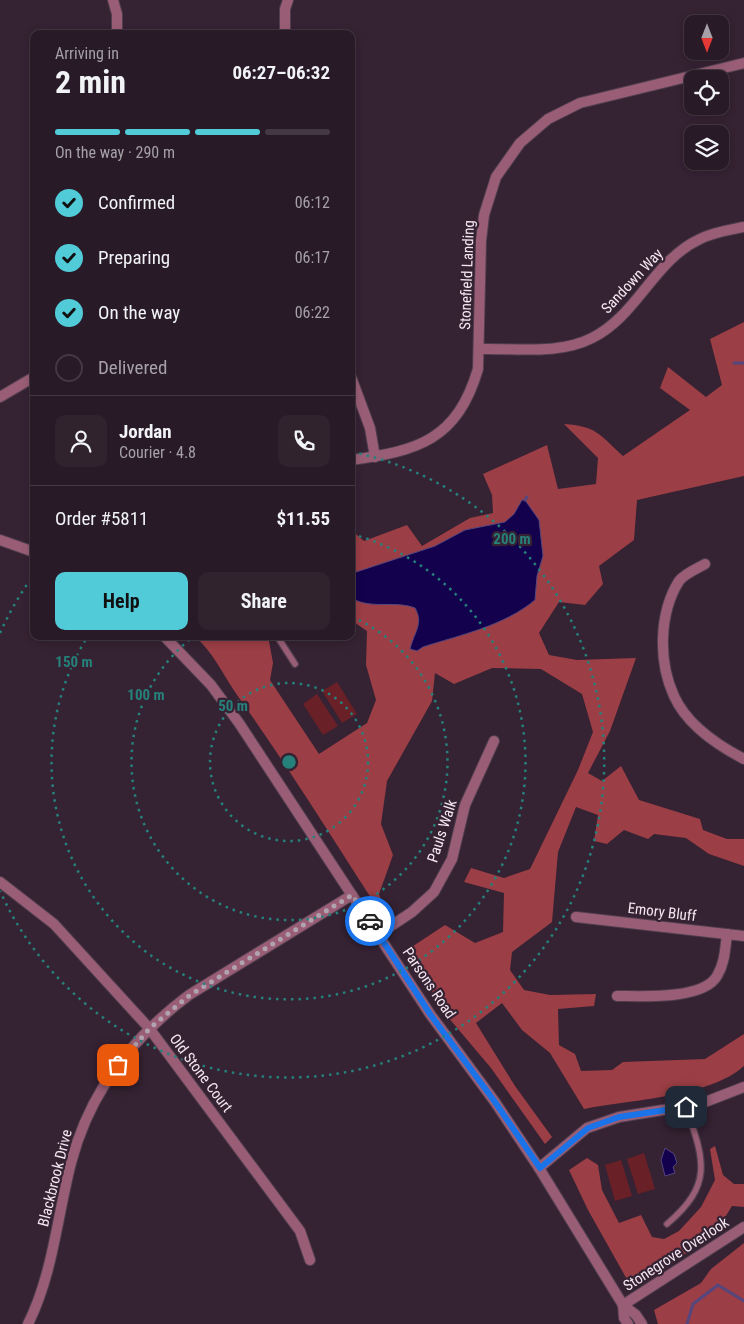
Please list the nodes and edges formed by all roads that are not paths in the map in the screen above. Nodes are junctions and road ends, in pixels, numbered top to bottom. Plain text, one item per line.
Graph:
1 (112, 0) edge
2 (288, 0) edge
3 (117, 30) edge
4 (285, 30) edge
5 (744, 63) edge
6 (744, 228) edge
7 (480, 349) junction
8 (30, 379) edge
9 (355, 388) edge
10 (0, 397) edge
11 (375, 457) junction
12 (355, 460) edge
13 (0, 540) edge
14 (30, 551) edge
15 (705, 564) dead end
16 (168, 640) edge
17 (280, 640) edge
18 (295, 664) dead end
19 (494, 741) dead end
20 (744, 759) edge
21 (0, 882) edge
22 (352, 895) junction
23 (576, 917) dead end
24 (379, 934) junction
25 (727, 934) junction
26 (744, 936) edge
27 (617, 996) dead end
28 (150, 1028) junction
29 (744, 1087) edge
30 (686, 1107) junction
31 (540, 1168) junction
32 (667, 1224) dead end
33 (744, 1227) edge
34 (310, 1260) dead end
35 (623, 1305) junction
36 (28, 1324) edge
37 (628, 1324) edge
38 (642, 1324) edge

1 - 3 street
2 - 4 street
5 - 7 street, Stonefield Landing
6 - 7 street, Sandown Way
7 - 11 street, Stonefield Landing
8 - 10 street
9 - 11 street
11 - 12 street, Stonefield Landing
13 - 14 street
15 - 20 street
16 - 22 street, Parsons Road
17 - 18 lane
19 - 24 street, Pauls Walk
21 - 28 street, Old Stone Court
22 - 24 street, Parsons Road
22 - 28 street, Blackbrook Drive
23 - 25 street, Emory Bluff
24 - 31 street, Parsons Road
25 - 26 street, Emory Bluff
25 - 27 street
28 - 34 street, Old Stone Court
28 - 36 street, Blackbrook Drive
29 - 30 street
30 - 31 street
30 - 32 lane
31 - 35 street, Parsons Road
33 - 35 street, Stonegrove Overlook
35 - 37 street, Parsons Road
35 - 38 street, Parsons Road

